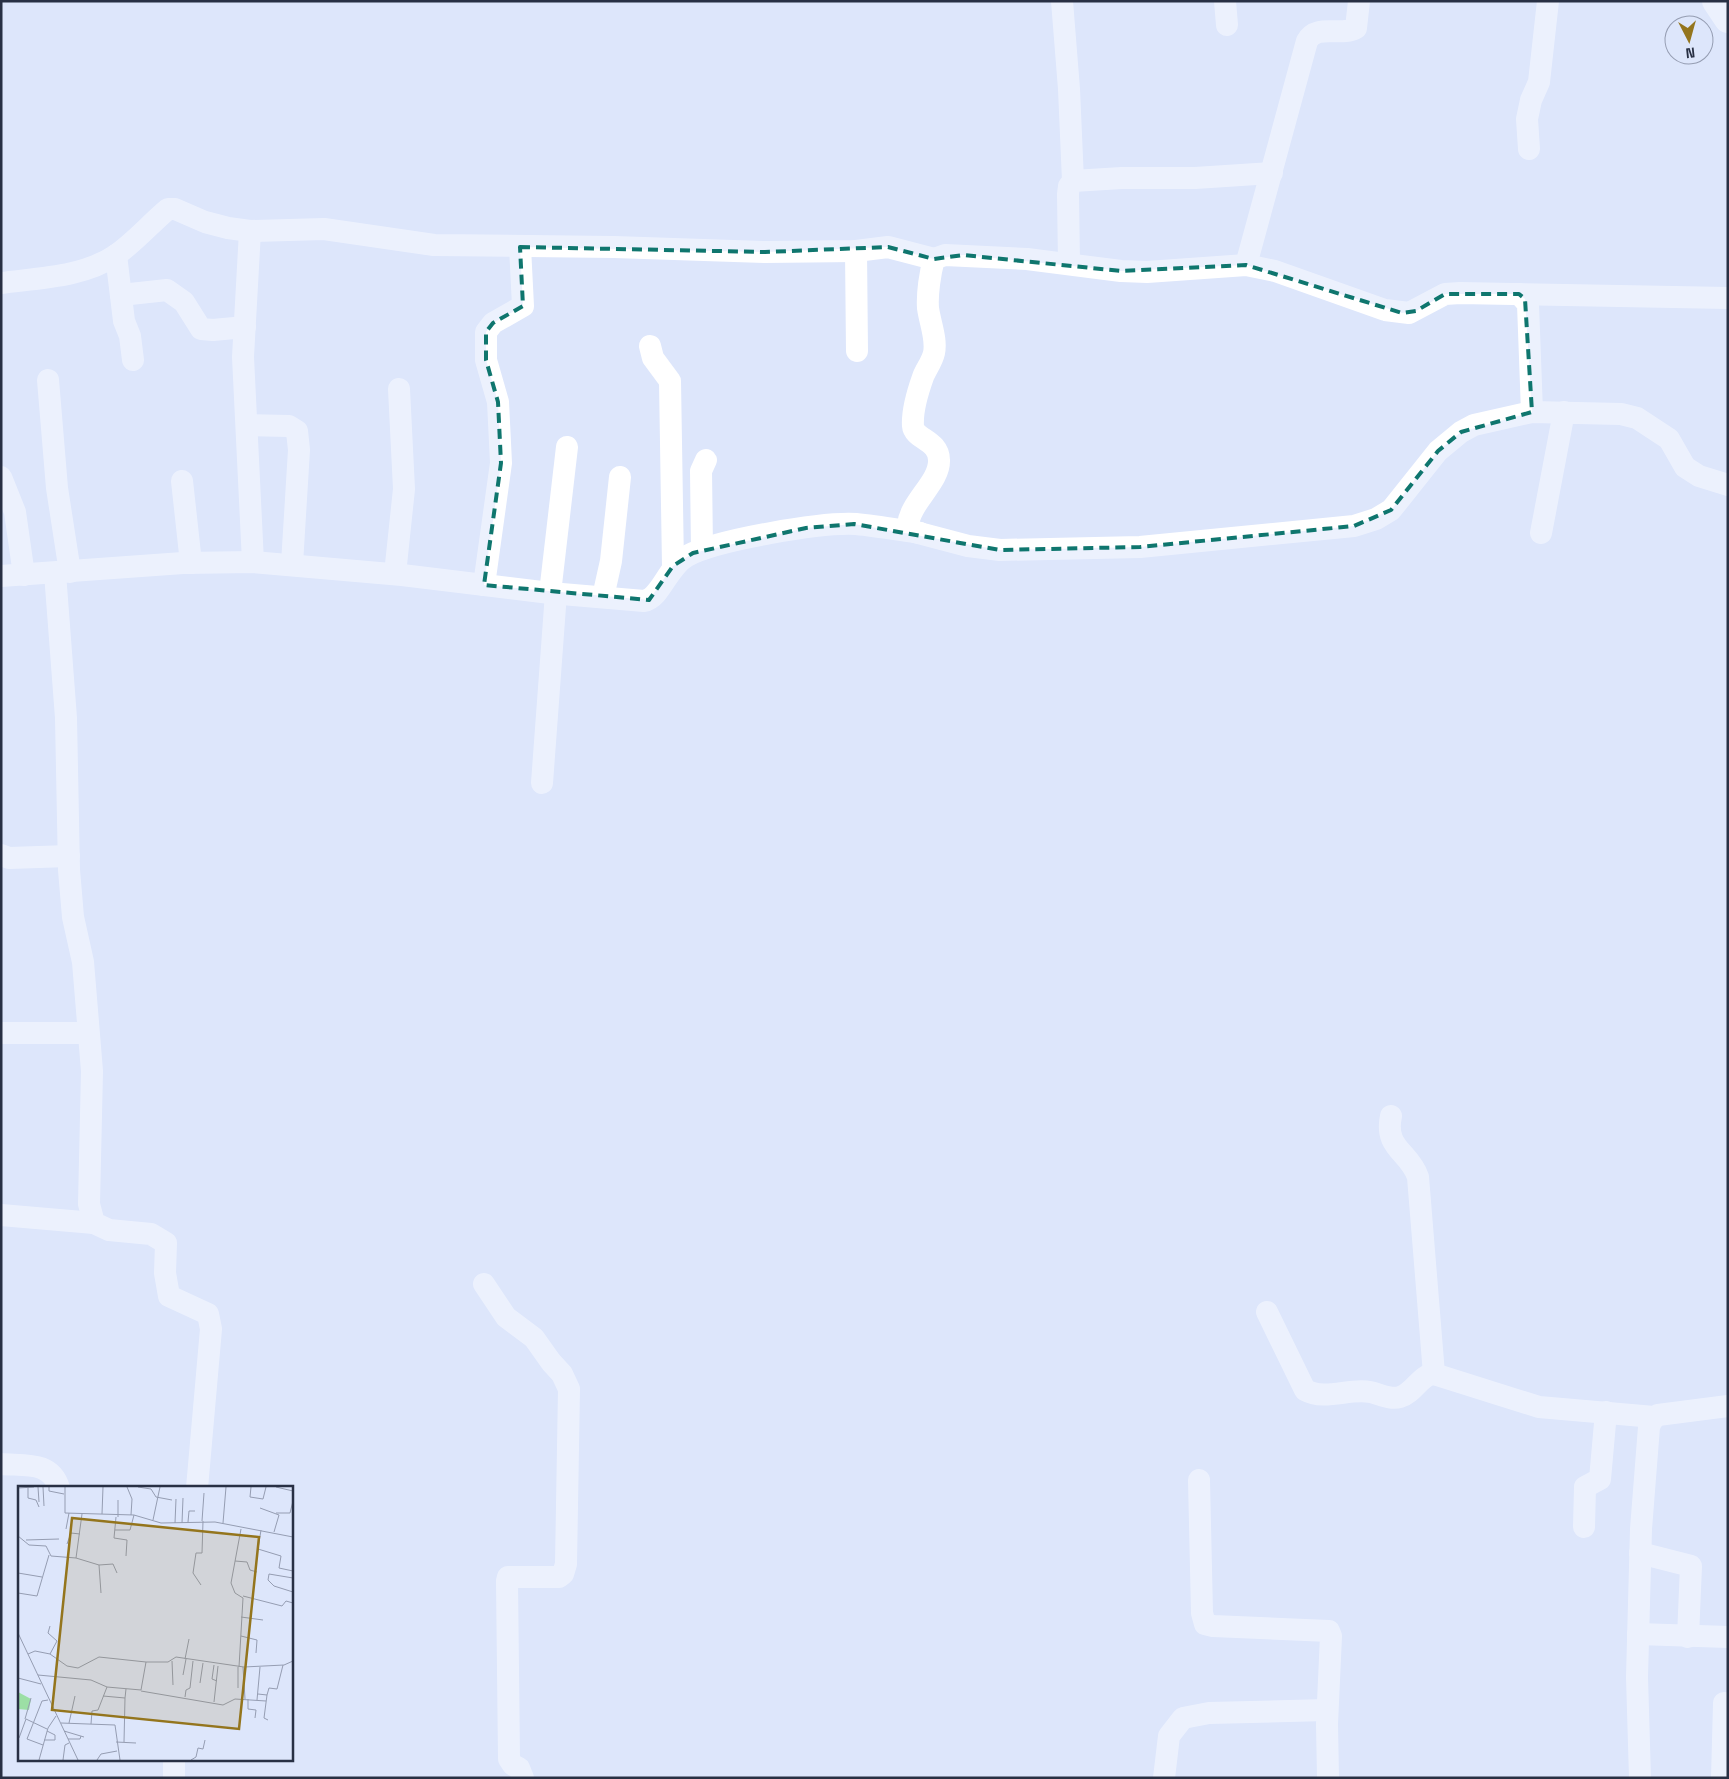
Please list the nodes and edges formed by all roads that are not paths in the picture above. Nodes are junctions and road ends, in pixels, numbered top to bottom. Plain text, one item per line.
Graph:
1 (1062, 1) edge
2 (1226, 1) edge
3 (1359, 1) edge
4 (1548, 1) edge
5 (1716, 1) edge
6 (1728, 19) edge
7 (1227, 25) dead end
8 (1529, 149) dead end
9 (1272, 173) junction
10 (1073, 181) junction
11 (250, 231) junction
12 (520, 248) junction
13 (856, 251) junction
14 (116, 255) junction
15 (934, 260) junction
16 (1069, 263) junction
17 (1246, 265) junction
18 (1, 283) edge
19 (1519, 294) junction
20 (121, 295) junction
21 (1728, 298) edge
22 (245, 326) junction
23 (650, 346) dead end
24 (857, 351) dead end
25 (134, 360) dead end
26 (48, 380) dead end
27 (400, 389) dead end
28 (1532, 412) junction
29 (1564, 412) junction
30 (246, 425) junction
31 (568, 446) dead end
32 (706, 460) dead end
33 (1, 477) edge
34 (620, 477) dead end
35 (182, 481) dead end
36 (1728, 485) edge
37 (920, 533) junction
38 (1541, 533) dead end
39 (702, 549) junction
40 (191, 562) junction
41 (253, 562) junction
42 (292, 564) junction
43 (673, 566) junction
44 (63, 573) junction
45 (395, 574) junction
46 (24, 575) junction
47 (1, 576) edge
48 (484, 585) junction
49 (553, 593) junction
50 (603, 597) junction
51 (542, 783) dead end
52 (1, 855) edge
53 (69, 856) junction
54 (1, 1033) edge
55 (88, 1033) junction
56 (1391, 1116) dead end
57 (1, 1215) edge
58 (94, 1223) junction
59 (484, 1284) dead end
60 (1268, 1312) dead end
61 (1434, 1374) junction
62 (1728, 1406) edge
63 (1606, 1412) junction
64 (1654, 1417) junction
65 (1, 1464) edge
66 (1199, 1480) dead end
67 (58, 1486) edge
68 (197, 1486) edge
69 (1584, 1527) dead end
70 (1640, 1553) junction
71 (1638, 1634) junction
72 (1728, 1636) edge
73 (1688, 1637) junction
74 (1724, 1703) dead end
75 (1327, 1710) junction
76 (174, 1762) edge
77 (174, 1778) edge
78 (523, 1778) edge
79 (1164, 1778) edge
80 (1328, 1778) edge
81 (1640, 1778) edge
82 (1722, 1778) edge

1 - 10 street
2 - 7 street
3 - 9 street
4 - 8 street
5 - 6 main road
9 - 10 street
9 - 17 street
10 - 16 street
11 - 12 street
11 - 14 street
11 - 22 street
12 - 13 street
12 - 48 street
13 - 15 street
13 - 24 street
14 - 18 street
14 - 20 street
15 - 16 street
15 - 37 street
16 - 17 street
17 - 19 street
19 - 21 street
19 - 28 street
20 - 22 street
20 - 25 street
22 - 30 street
23 - 43 street
26 - 44 street
27 - 45 street
28 - 29 street
28 - 37 street
29 - 36 street
29 - 38 street
30 - 41 street
30 - 42 street
31 - 49 street
32 - 39 street
33 - 46 street
34 - 50 street
35 - 40 street
37 - 39 street
39 - 43 street
40 - 41 street
40 - 44 street
41 - 42 street
42 - 45 street
43 - 50 street
44 - 46 street
44 - 53 street
45 - 48 street
46 - 47 street
48 - 49 street
49 - 50 street
49 - 51 street
52 - 53 street
53 - 55 street
54 - 55 street
55 - 58 street
56 - 61 street
57 - 58 street
58 - 68 street
59 - 78 street
60 - 61 street
61 - 63 street
62 - 64 street
63 - 64 street
63 - 69 street
64 - 70 street
65 - 67 street
66 - 75 street
70 - 71 street
70 - 73 street
71 - 73 street
71 - 81 street
72 - 73 street
74 - 82 street
75 - 79 street
75 - 80 street
76 - 77 street

